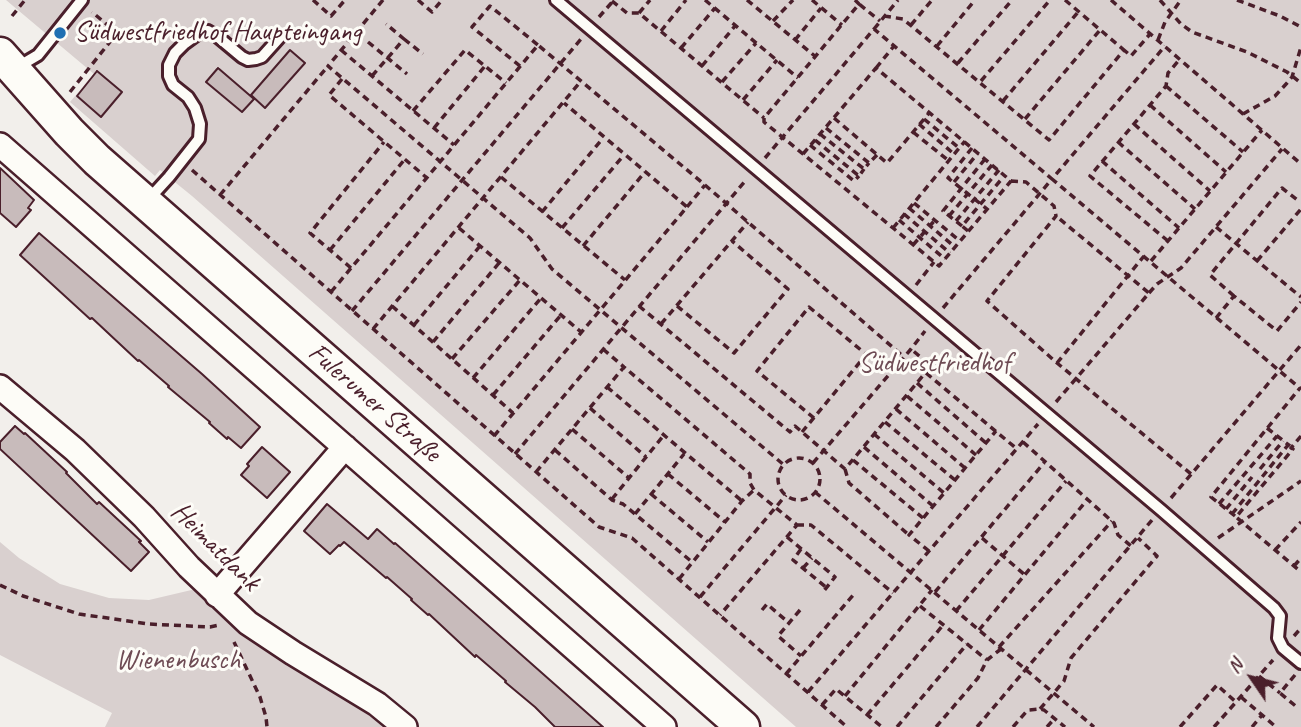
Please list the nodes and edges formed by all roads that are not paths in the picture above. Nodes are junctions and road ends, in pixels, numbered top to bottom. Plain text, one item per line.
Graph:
1 (556, 0) edge
2 (81, 1) edge
3 (280, 37) dead end
4 (4, 67) edge
5 (0, 145) edge
6 (145, 202) junction
7 (0, 387) edge
8 (345, 447) junction
9 (217, 595) junction
10 (1301, 666) edge
11 (405, 727) edge
12 (664, 727) edge
13 (743, 727) edge

1 - 10 lane
2 - 4 lane
3 - 6 lane
4 - 6 main road, Fulerumer Straße
5 - 8 street, Fulerumer Straße
6 - 13 main road, Fulerumer Straße
7 - 9 street, Heimatdank
8 - 9 street, Fulerumer Straße
8 - 12 street, Fulerumer Straße
9 - 11 street, Heimatdank

